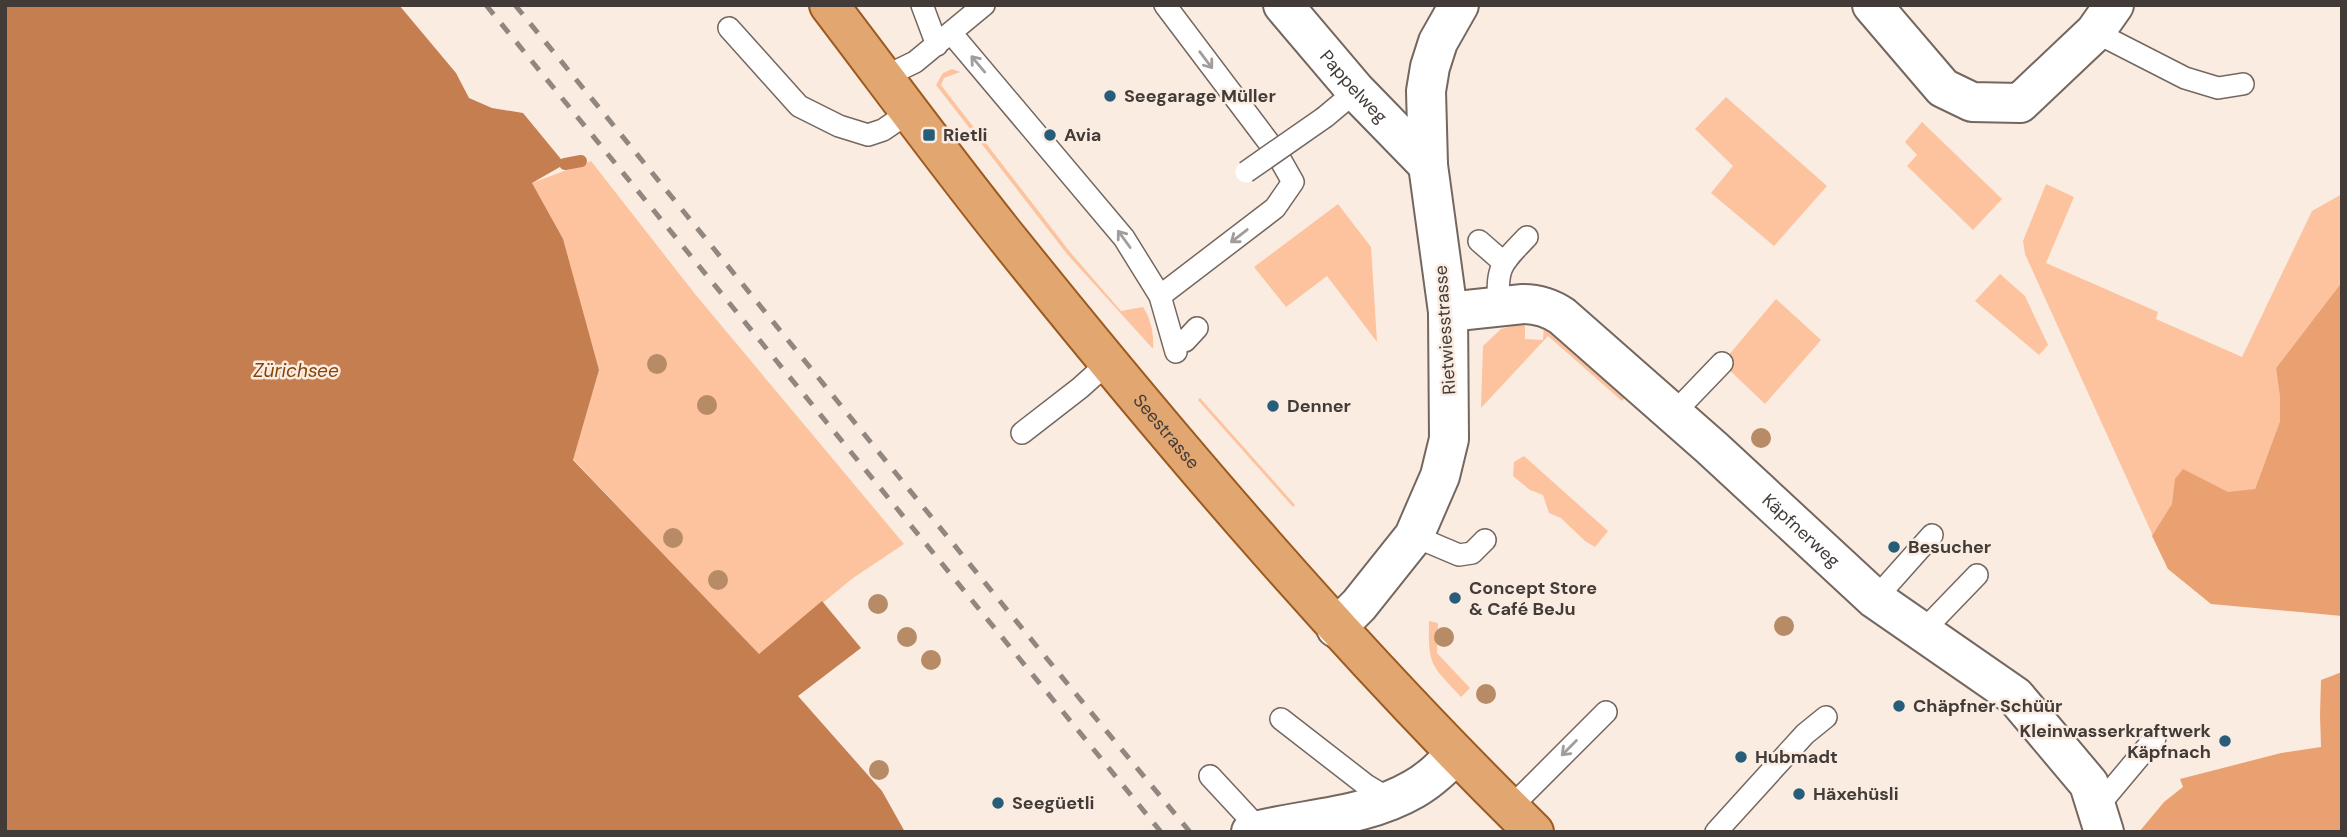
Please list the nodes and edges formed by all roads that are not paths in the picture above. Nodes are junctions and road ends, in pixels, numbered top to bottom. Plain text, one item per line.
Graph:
1 (829, 5) edge
2 (922, 5) edge
3 (984, 5) edge
4 (1165, 5) edge
5 (1283, 5) edge
6 (1459, 5) edge
7 (1872, 5) edge
8 (2105, 19) edge
9 (729, 27) dead end
10 (944, 40) junction
11 (884, 77) junction
12 (2243, 84) dead end
13 (1356, 91) junction
14 (911, 111) junction
15 (1428, 165) junction
16 (1246, 172) dead end
17 (1527, 237) dead end
18 (1479, 241) dead end
19 (1503, 262) junction
20 (1160, 296) junction
21 (1499, 306) junction
22 (1448, 312) junction
23 (1186, 340) dead end
24 (1109, 362) junction
25 (1722, 363) dead end
26 (1673, 414) junction
27 (1022, 433) dead end
28 (1932, 535) dead end
29 (1414, 536) junction
30 (1485, 540) dead end
31 (1976, 575) dead end
32 (1875, 599) junction
33 (1336, 628) junction
34 (1907, 632) junction
35 (1606, 712) dead end
36 (1826, 717) dead end
37 (1281, 719) dead end
38 (2155, 738) dead end
39 (1456, 754) junction
40 (1210, 776) dead end
41 (1391, 800) junction
42 (2101, 819) edge
43 (1522, 820) edge
44 (1255, 831) edge
45 (1716, 832) edge

1 - 11 main road, Seestrasse
2 - 10 lane
3 - 10 lane
4 -> 20 lane
5 - 13 street, Pappelweg
6 - 15 street, Rietwiesstrasse
7 - 8 street
8 - 12 lane
9 - 14 lane
10 - 11 lane
20 -> 10 lane
11 - 14 main road, Seestrasse
13 - 15 street, Pappelweg
13 - 16 lane, bridge
14 - 24 main road, Seestrasse
15 - 22 street, Rietwiesstrasse
17 - 19 lane
18 - 19 lane
19 - 21 lane
20 - 23 lane
21 - 22 street, Käpfnerweg
21 - 26 street, Käpfnerweg
22 - 29 street, Rietwiesstrasse
24 - 27 lane
24 - 33 main road, Seestrasse
25 - 26 lane
26 - 32 street, Käpfnerweg
28 - 32 lane
29 - 30 lane
29 - 33 street, Rietwiesstrasse
31 - 34 lane
32 - 34 street, Käpfnerweg
33 - 39 main road, Seestrasse
34 - 42 street, Käpfnerweg
35 -> 43 lane
36 - 45 lane
37 - 41 lane
38 - 42 lane
39 - 41 street
39 - 43 main road, Seestrasse
40 - 44 lane
41 - 44 street

